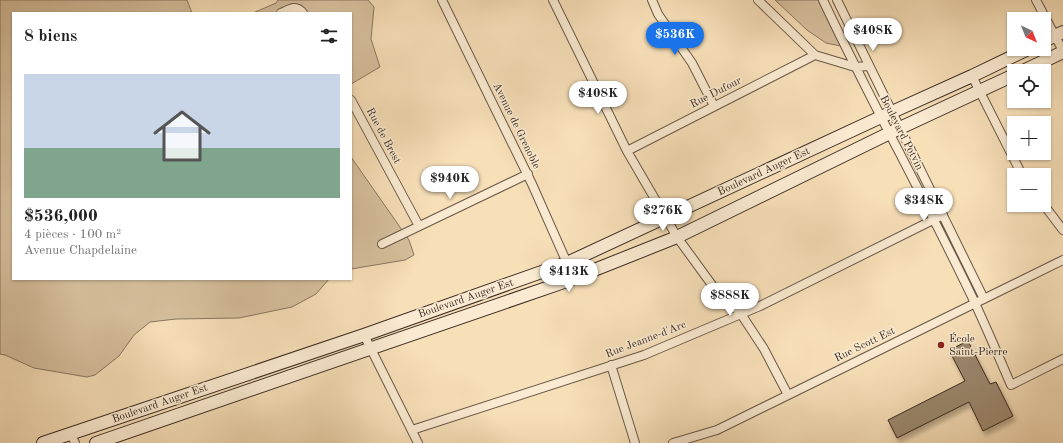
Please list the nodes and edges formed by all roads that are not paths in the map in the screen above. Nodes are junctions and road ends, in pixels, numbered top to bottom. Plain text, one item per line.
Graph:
1 (442, 0) edge
2 (553, 0) edge
3 (652, 0) edge
4 (758, 0) edge
5 (823, 0) edge
6 (837, 0) edge
7 (1036, 0) edge
8 (283, 12) edge
9 (302, 12) edge
10 (1054, 36) edge
11 (1063, 51) edge
12 (815, 55) junction
13 (1013, 56) edge
14 (1037, 64) edge
15 (869, 66) junction
16 (855, 67) junction
17 (972, 76) junction
18 (1007, 78) edge
19 (979, 92) junction
20 (352, 102) edge
21 (714, 106) junction
22 (892, 112) junction
23 (881, 117) junction
24 (900, 128) junction
25 (889, 134) junction
26 (628, 151) junction
27 (1018, 168) edge
28 (528, 174) junction
29 (1049, 212) edge
30 (943, 215) junction
31 (666, 218) junction
32 (934, 220) junction
33 (419, 226) junction
34 (1063, 230) edge
35 (677, 237) junction
36 (382, 244) dead end
37 (1063, 260) edge
38 (567, 263) junction
39 (984, 298) junction
40 (975, 303) junction
41 (741, 314) junction
42 (364, 335) junction
43 (371, 349) junction
44 (1063, 359) edge
45 (611, 365) junction
46 (788, 395) junction
47 (412, 430) junction
48 (73, 438) edge
49 (43, 443) edge
50 (96, 443) edge
51 (418, 443) edge
52 (635, 443) edge
53 (673, 443) edge

1 - 28 street, Avenue de Grenoble
2 - 26 street
3 - 21 street
4 - 12 street
5 - 16 street, Boulevard Potvin
6 - 15 street, Boulevard Potvin
7 - 10 street
8 - 9 street
10 - 11 street
11 - 14 main road
12 - 16 street
12 - 21 street, Rue Dufour
13 - 17 main road, Boulevard Auger Est
15 - 16 street
15 - 22 street, Boulevard Potvin
16 - 23 street, Boulevard Potvin
17 - 19 street
17 - 22 main road, Boulevard Auger Est
18 - 19 main road, Boulevard Auger Est
19 - 24 main road, Boulevard Auger Est
19 - 27 street
20 - 33 street, Rue de Brest
21 - 26 street, Rue Dufour
22 - 23 main road, Boulevard Auger Est
22 - 24 street, Boulevard Potvin
23 - 25 street, Boulevard Potvin
23 - 31 main road, Boulevard Auger Est
24 - 25 main road, Boulevard Auger Est
24 - 30 street, Boulevard Potvin
25 - 32 street, Boulevard Potvin
25 - 35 main road, Boulevard Auger Est
26 - 31 street
28 - 33 street
28 - 38 street, Avenue de Grenoble
29 - 34 street
30 - 32 street, Rue Jeanne-d'Arc
30 - 39 street, Boulevard Potvin
31 - 35 street
31 - 38 main road, Boulevard Auger Est
32 - 40 street, Boulevard Potvin
32 - 41 street, Rue Jeanne-d'Arc
33 - 36 street
35 - 41 street
35 - 43 main road, Boulevard Auger Est
37 - 39 street, Rue Scott Est
38 - 42 main road, Boulevard Auger Est
39 - 40 street, Rue Scott Est
40 - 44 street, Boulevard Potvin
40 - 46 street, Rue Scott Est
41 - 45 street, Rue Jeanne-d'Arc
41 - 46 street
42 - 43 street
42 - 48 main road, Boulevard Auger Est
43 - 47 street
43 - 50 main road, Boulevard Auger Est
45 - 47 street, Rue Jeanne-d'Arc
45 - 52 street
46 - 53 street, Rue Scott Est
47 - 51 street
48 - 49 main road, Boulevard Auger Est

